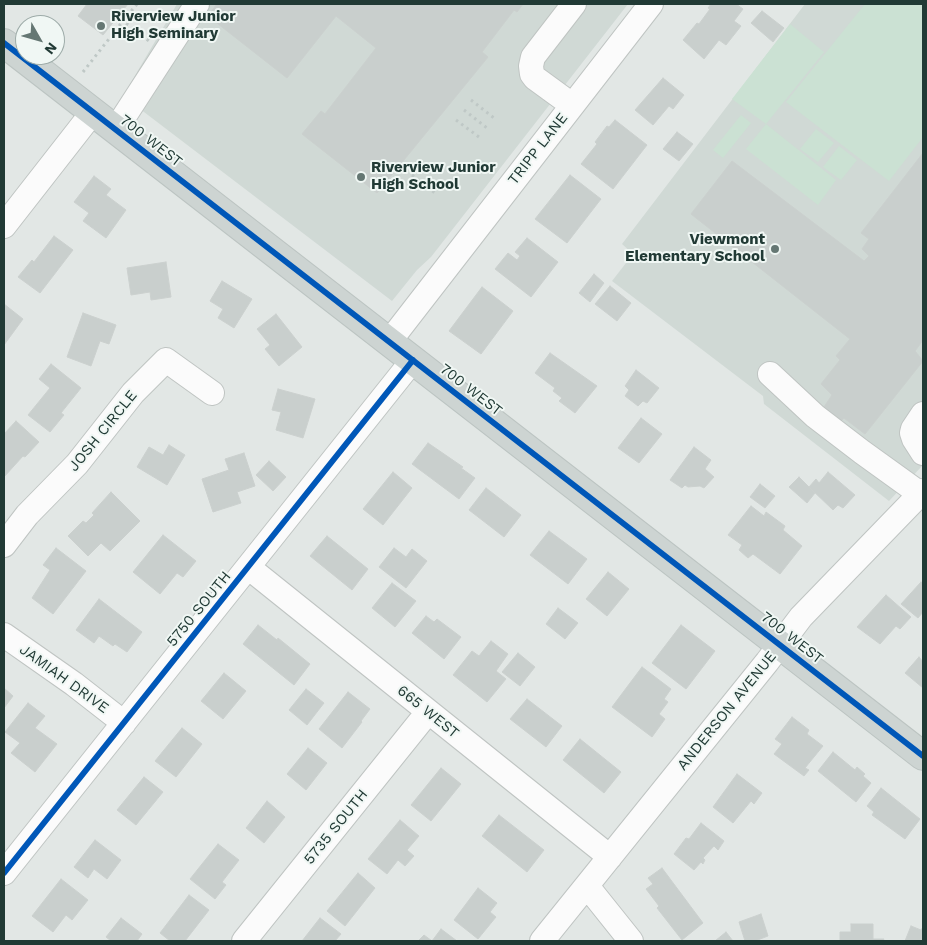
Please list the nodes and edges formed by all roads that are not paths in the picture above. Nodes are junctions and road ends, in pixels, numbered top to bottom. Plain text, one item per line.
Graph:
1 (197, 4) edge
2 (574, 4) edge
3 (651, 4) edge
4 (4, 43) edge
5 (572, 105) junction
6 (93, 112) junction
7 (116, 130) junction
8 (4, 226) edge
9 (389, 342) junction
10 (413, 360) junction
11 (770, 374) dead end
12 (212, 393) dead end
13 (923, 414) edge
14 (923, 454) edge
15 (922, 494) edge
16 (4, 545) edge
17 (248, 567) junction
18 (4, 635) edge
19 (780, 644) junction
20 (428, 712) junction
21 (124, 723) junction
22 (923, 756) edge
23 (610, 857) junction
24 (4, 873) edge
25 (587, 886) junction
26 (244, 941) edge
27 (542, 941) edge
28 (631, 941) edge

1 - 7 street
2 - 5 street
3 - 5 street, TRIPP LANE
4 - 6 main road, 700 WEST
5 - 9 street, TRIPP LANE
6 - 7 main road, 700 WEST
6 - 8 street
7 - 9 main road, 700 WEST
9 - 10 main road, 700 WEST
10 - 17 street, 5750 SOUTH
10 - 19 main road, 700 WEST
11 - 15 street
12 - 16 street, JOSH CIRCLE
13 - 14 street
15 - 19 street, ANDERSON AVENUE
17 - 20 street, 665 WEST
17 - 21 street, 5750 SOUTH
18 - 21 street, JAMIAH DRIVE
19 - 22 main road, 700 WEST
19 - 23 street, ANDERSON AVENUE
20 - 23 street, 665 WEST
20 - 26 street, 5735 SOUTH
21 - 24 street, 5750 SOUTH
23 - 25 street, ANDERSON AVENUE
25 - 27 street, ANDERSON AVENUE
25 - 28 street

